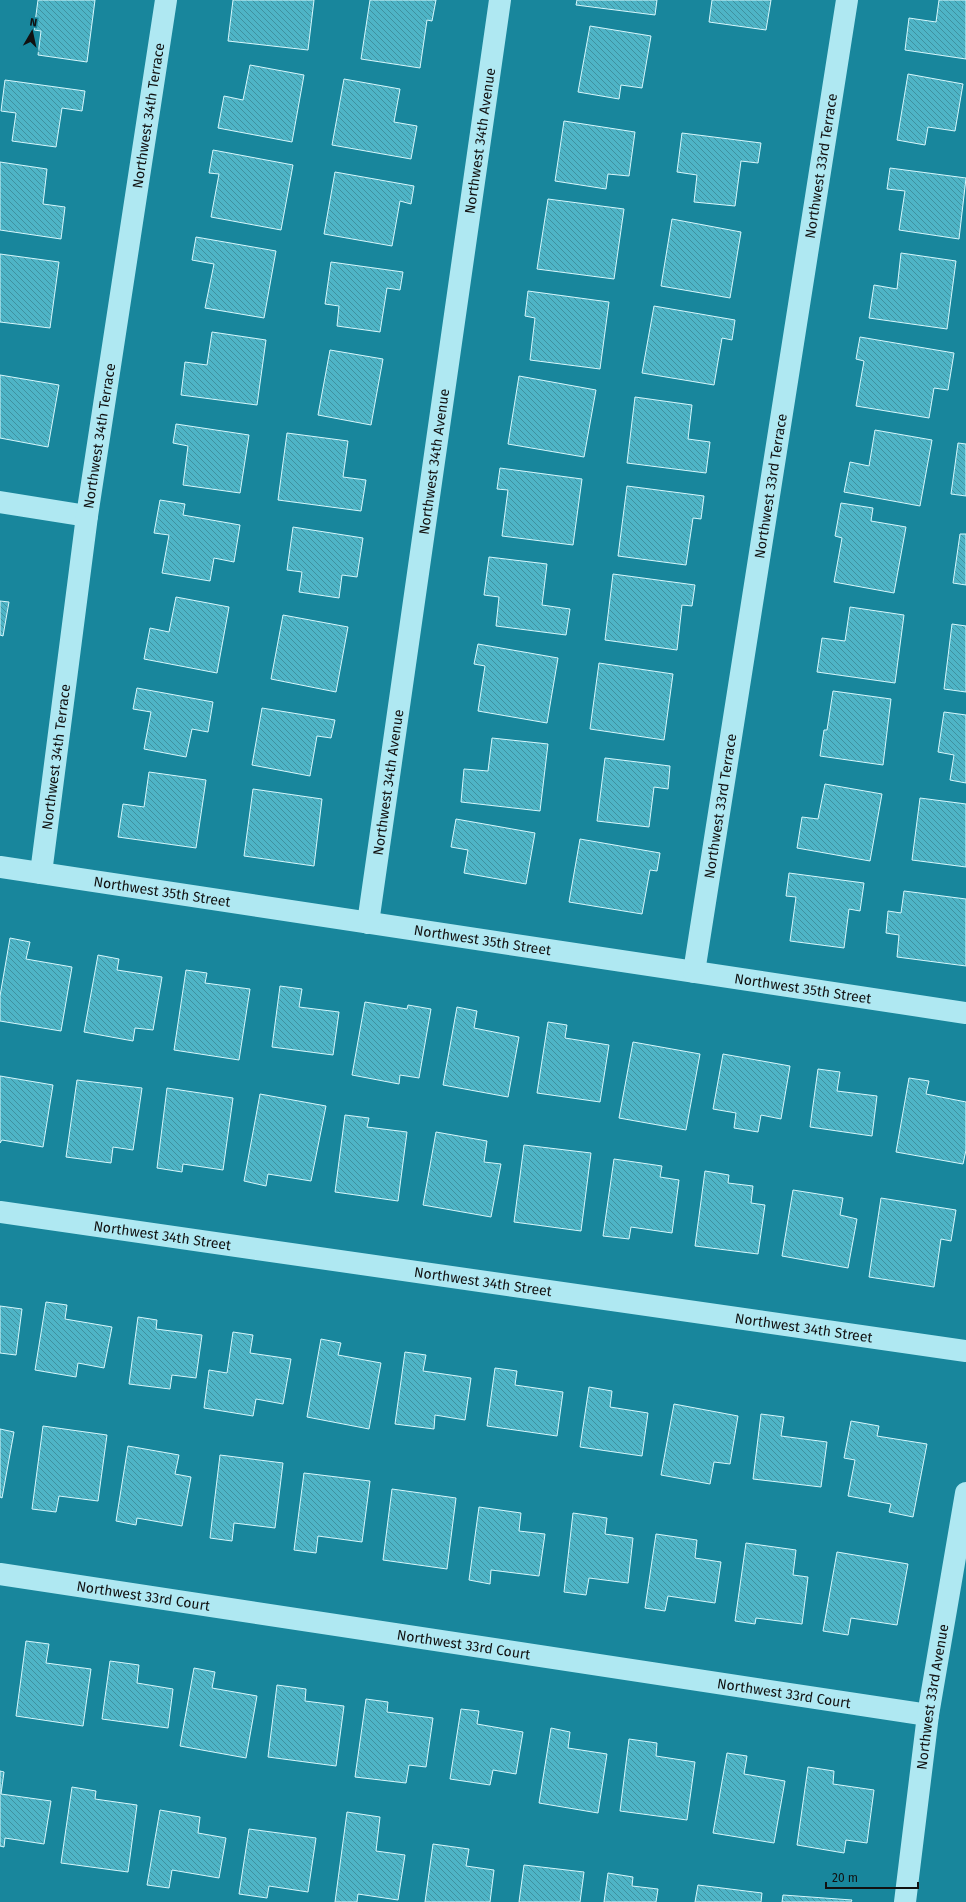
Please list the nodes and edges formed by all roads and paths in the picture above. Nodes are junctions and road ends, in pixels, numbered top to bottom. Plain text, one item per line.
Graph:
1 (166, 0) edge
2 (500, 0) edge
3 (846, 0) edge
4 (0, 502) edge
5 (87, 516) junction
6 (0, 867) edge
7 (41, 873) junction
8 (368, 923) junction
9 (694, 972) junction
10 (966, 1013) edge
11 (0, 1212) edge
12 (966, 1351) edge
13 (966, 1493) edge
14 (0, 1574) edge
15 (928, 1715) junction
16 (905, 1902) edge

1 - 5 street, Northwest 34th Terrace
2 - 8 street, Northwest 34th Avenue
3 - 9 street, Northwest 33rd Terrace
4 - 5 street
5 - 7 street, Northwest 34th Terrace
6 - 7 street, Northwest 35th Street
7 - 8 street, Northwest 35th Street
8 - 9 street, Northwest 35th Street
9 - 10 street, Northwest 35th Street
11 - 12 street, Northwest 34th Street
13 - 15 street, Northwest 33rd Avenue
14 - 15 street, Northwest 33rd Court
15 - 16 street, Northwest 33rd Avenue

